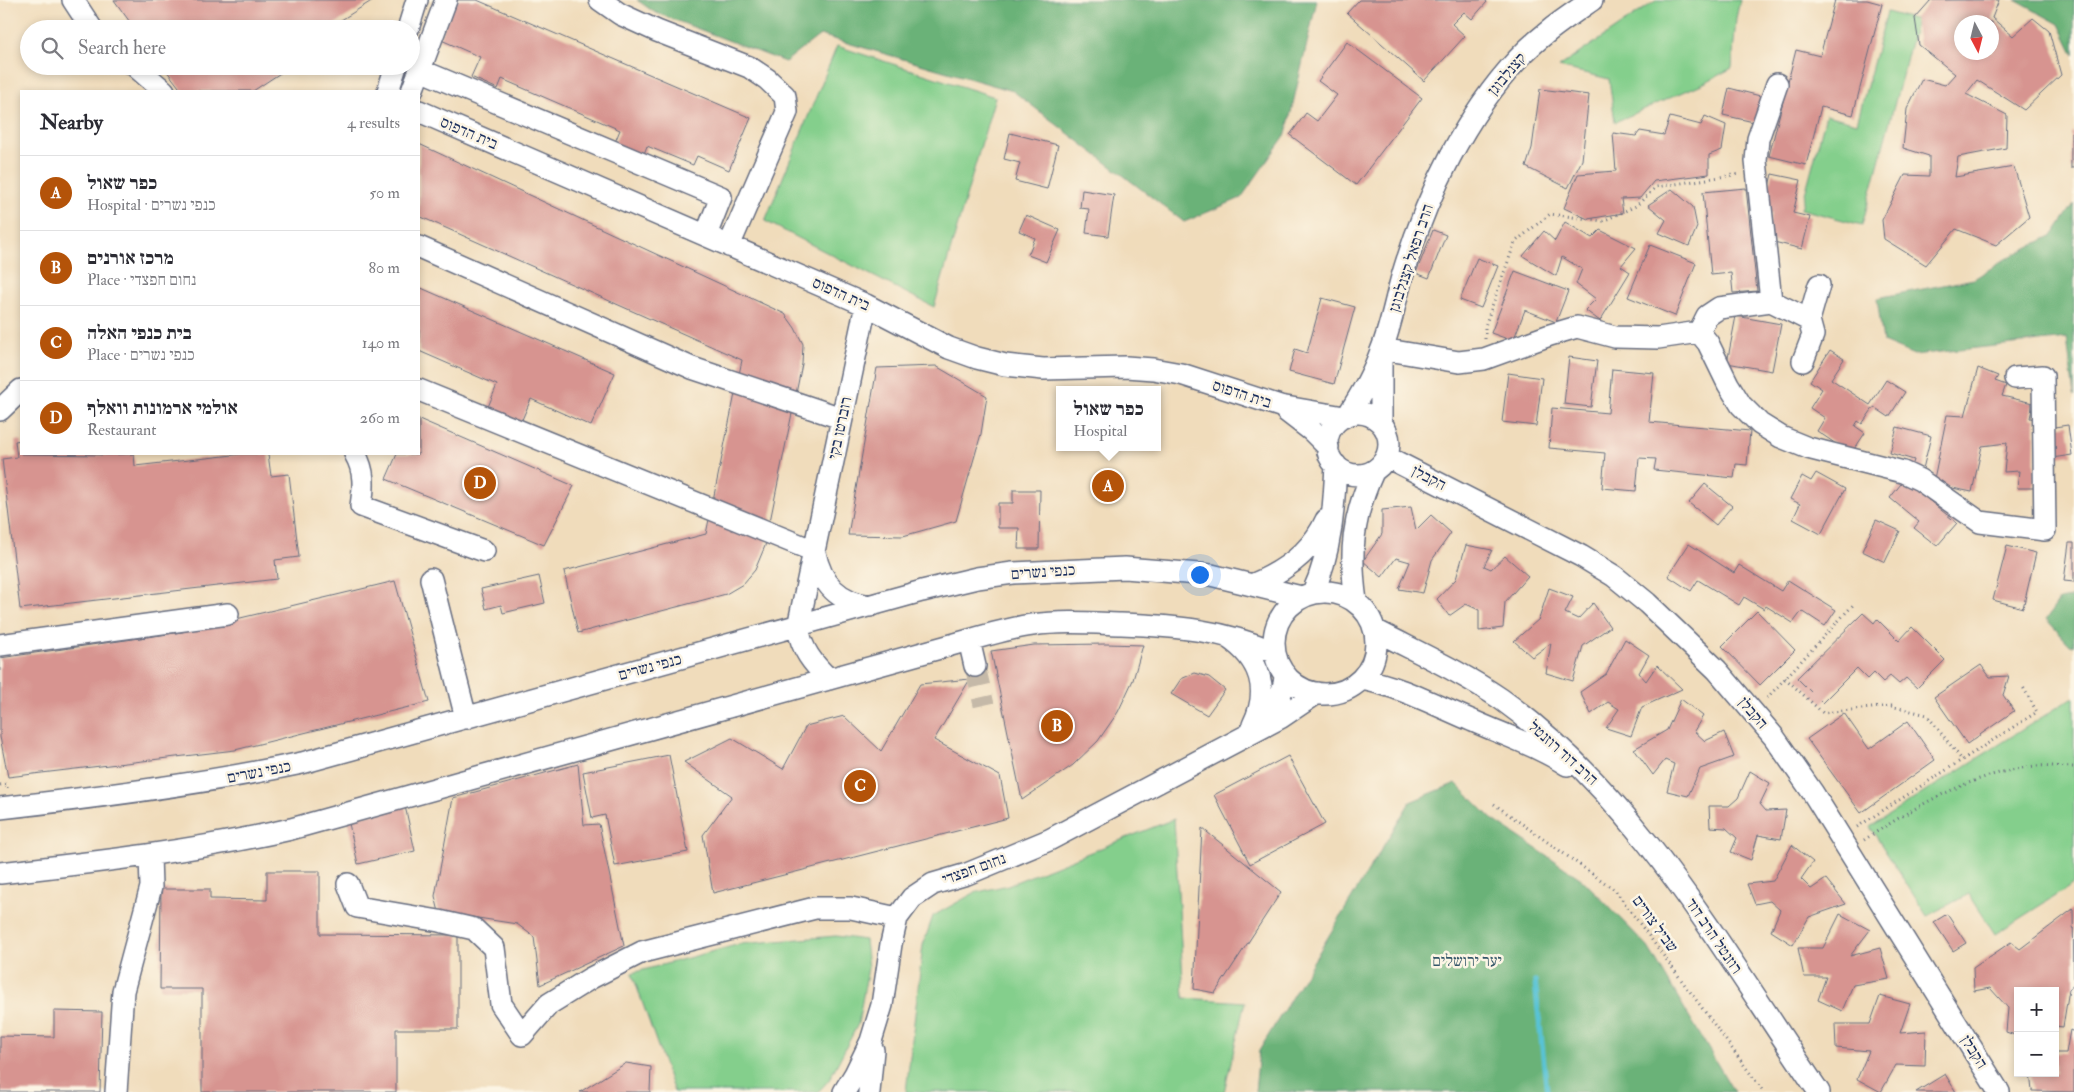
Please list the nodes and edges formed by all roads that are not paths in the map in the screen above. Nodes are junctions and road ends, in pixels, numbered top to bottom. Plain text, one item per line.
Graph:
1 (73, 0) edge
2 (417, 0) edge
3 (446, 0) edge
4 (600, 0) edge
5 (1592, 0) edge
6 (86, 20) edge
7 (411, 20) edge
8 (420, 70) joint
9 (145, 75) edge
10 (393, 75) edge
11 (418, 75) edge
12 (1777, 84) dead end
13 (163, 90) edge
14 (388, 90) edge
15 (412, 90) edge
16 (420, 111) edge
17 (1445, 169) joint
18 (706, 236) junction
19 (729, 246) junction
20 (420, 247) edge
21 (1819, 285) dead end
22 (1772, 301) junction
23 (866, 305) junction
24 (1809, 320) junction
25 (1699, 332) junction
26 (1382, 349) junction
27 (1803, 361) dead end
28 (2015, 378) dead end
29 (420, 390) edge
30 (20, 391) edge
31 (1280, 406) junction
32 (0, 410) edge
33 (1346, 416) junction
34 (841, 418) junction
35 (1381, 424) junction
36 (356, 455) edge
37 (1332, 456) junction
38 (1380, 464) junction
39 (1333, 505) junction
40 (484, 551) dead end
41 (814, 551) junction
42 (431, 579) dead end
43 (1254, 584) junction
44 (1307, 595) junction
45 (1356, 601) junction
46 (870, 606) junction
47 (228, 614) dead end
48 (798, 626) junction
49 (1375, 630) junction
50 (1219, 633) junction
51 (969, 640) junction
52 (0, 645) edge
53 (1274, 652) junction
54 (975, 666) tunnel mouth
55 (1285, 676) junction
56 (829, 679) junction
57 (1361, 679) junction
58 (1317, 693) junction
59 (466, 718) junction
60 (1253, 725) junction
61 (1222, 747) junction
62 (1601, 787) junction
63 (0, 808) edge
64 (150, 856) junction
65 (0, 873) edge
66 (348, 884) dead end
67 (897, 918) junction
68 (876, 1026) junction
69 (116, 1092) edge
70 (844, 1092) edge
71 (869, 1092) edge
72 (1819, 1092) edge
73 (2000, 1092) edge

1 - 6 street
2 - 7 street
3 - 8 street
4 - 19 street
5 - 17 street, קצנלבוגן
8 - 18 street
9 - 13 street
10 - 14 street
11 - 15 street
12 - 22 street
16 - 18 street, בית הדפוס
17 - 26 street, הרב רפאל קצנלבוגן
18 - 19 street, בית הדפוס
19 - 23 street, בית הדפוס
20 - 34 street
21 - 24 street
22 - 24 street
22 - 25 street
23 - 31 street, בית הדפוס
23 - 34 street, רוברטו בקי
24 - 27 street
25 - 26 street
25 - 28 street
26 - 33 street, הרב רפאל קצנלבוגן
26 - 35 street, הרב רפאל קצנלבוגן
29 - 41 street
30 - 32 street
31 - 33 street, בית הדפוס
31 - 37 street, בית הדפוס
33 - 35 street
33 - 37 street
34 - 41 street, רוברטו בקי
35 - 38 street
36 - 40 street
37 - 38 street
37 - 39 street
38 - 45 street
38 - 73 street, הקבלן
39 - 43 street
39 - 44 street
41 - 46 street, רוברטו בקי
41 - 48 street, רוברטו בקי
42 - 59 street
43 - 44 street, כנפי נשרים
43 - 46 street, כנפי נשרים
44 - 45 street
44 - 53 street
45 - 49 street
46 - 48 street, כנפי נשרים
47 - 52 street
48 - 56 street, רוברטו בקי
48 - 59 street, כנפי נשרים
49 - 57 street
49 - 62 street, הרב דוד רוזנטל
50 - 51 street
50 - 53 street
50 - 60 street
51 - 54 street
51 - 56 street
53 - 55 street
55 - 58 street
55 - 60 street, נחום חפצדי
56 - 64 street
57 - 58 street
57 - 62 street, הרב דוד רוזנטל
58 - 61 street, נחום חפצדי
59 - 63 street, כנפי נשרים
60 - 61 street, נחום חפצדי
61 - 67 street, נחום חפצדי
62 - 72 street, רוזנטל הרב דוד
64 - 65 street
64 - 69 street
66 - 67 street
67 - 68 street, נחום חפצדי
68 - 70 street, נחום חפצדי
68 - 71 street

